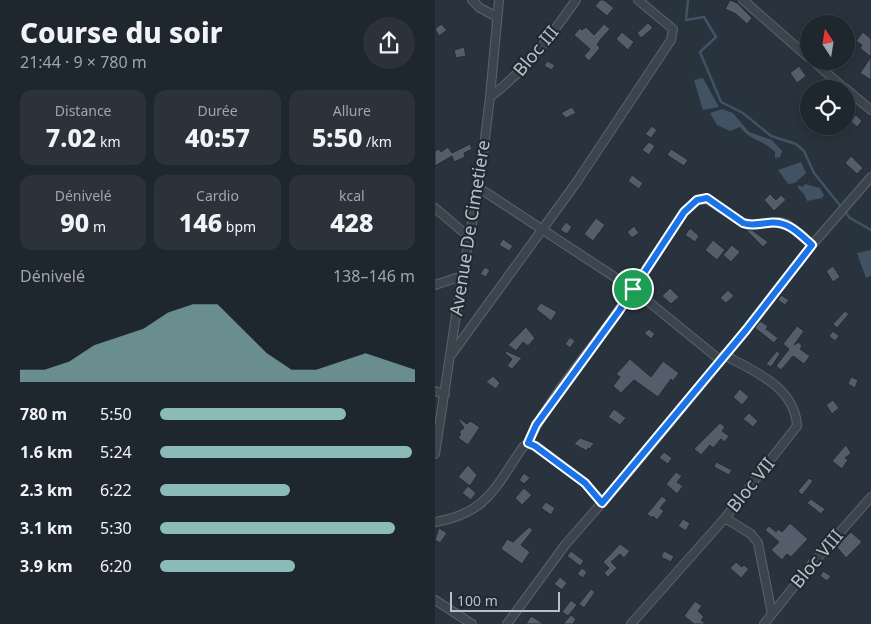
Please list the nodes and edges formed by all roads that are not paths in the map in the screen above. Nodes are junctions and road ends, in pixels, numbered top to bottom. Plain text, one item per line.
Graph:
1 (472, 0) edge
2 (499, 0) edge
3 (576, 0) edge
4 (639, 0) edge
5 (743, 0) edge
6 (497, 17) junction
7 (800, 50) edge
8 (824, 70) edge
9 (835, 80) edge
10 (491, 97) junction
11 (855, 97) edge
12 (871, 110) edge
13 (871, 177) edge
14 (479, 188) junction
15 (435, 208) edge
16 (544, 230) junction
17 (469, 237) junction
18 (812, 245) junction
19 (462, 276) junction
20 (435, 285) edge
21 (633, 289) junction
22 (450, 357) junction
23 (722, 358) junction
24 (435, 391) edge
25 (445, 394) junction
26 (528, 443) junction
27 (435, 454) edge
28 (871, 497) edge
29 (602, 503) junction
30 (725, 518) junction
31 (435, 522) edge
32 (435, 600) edge
33 (772, 614) junction
34 (472, 624) edge
35 (507, 624) edge
36 (631, 624) edge
37 (764, 624) edge

1 - 6 street
2 - 6 street, Avenue De Cimetiere
3 - 10 street, Bloc III
4 - 16 street
5 - 7 street
6 - 10 street, Avenue De Cimetiere
8 - 9 street
10 - 14 street, Avenue De Cimetiere
11 - 12 street
13 - 18 street
14 - 16 street
14 - 17 street, Avenue De Cimetiere
15 - 17 street
16 - 21 street
16 - 22 street
17 - 19 street, Avenue De Cimetiere
18 - 21 street
18 - 23 street
19 - 20 street
19 - 22 street, Avenue De Cimetiere
21 - 23 street
21 - 26 street
22 - 25 street, Avenue De Cimetiere
23 - 29 street
23 - 30 street, Bloc VII
24 - 25 street
25 - 27 street, Avenue De Cimetiere
26 - 29 street
26 - 31 street
28 - 33 street, Bloc VIII
29 - 35 street
30 - 33 street
30 - 36 street, Bloc VII
32 - 34 street
33 - 37 street, Bloc VIII

